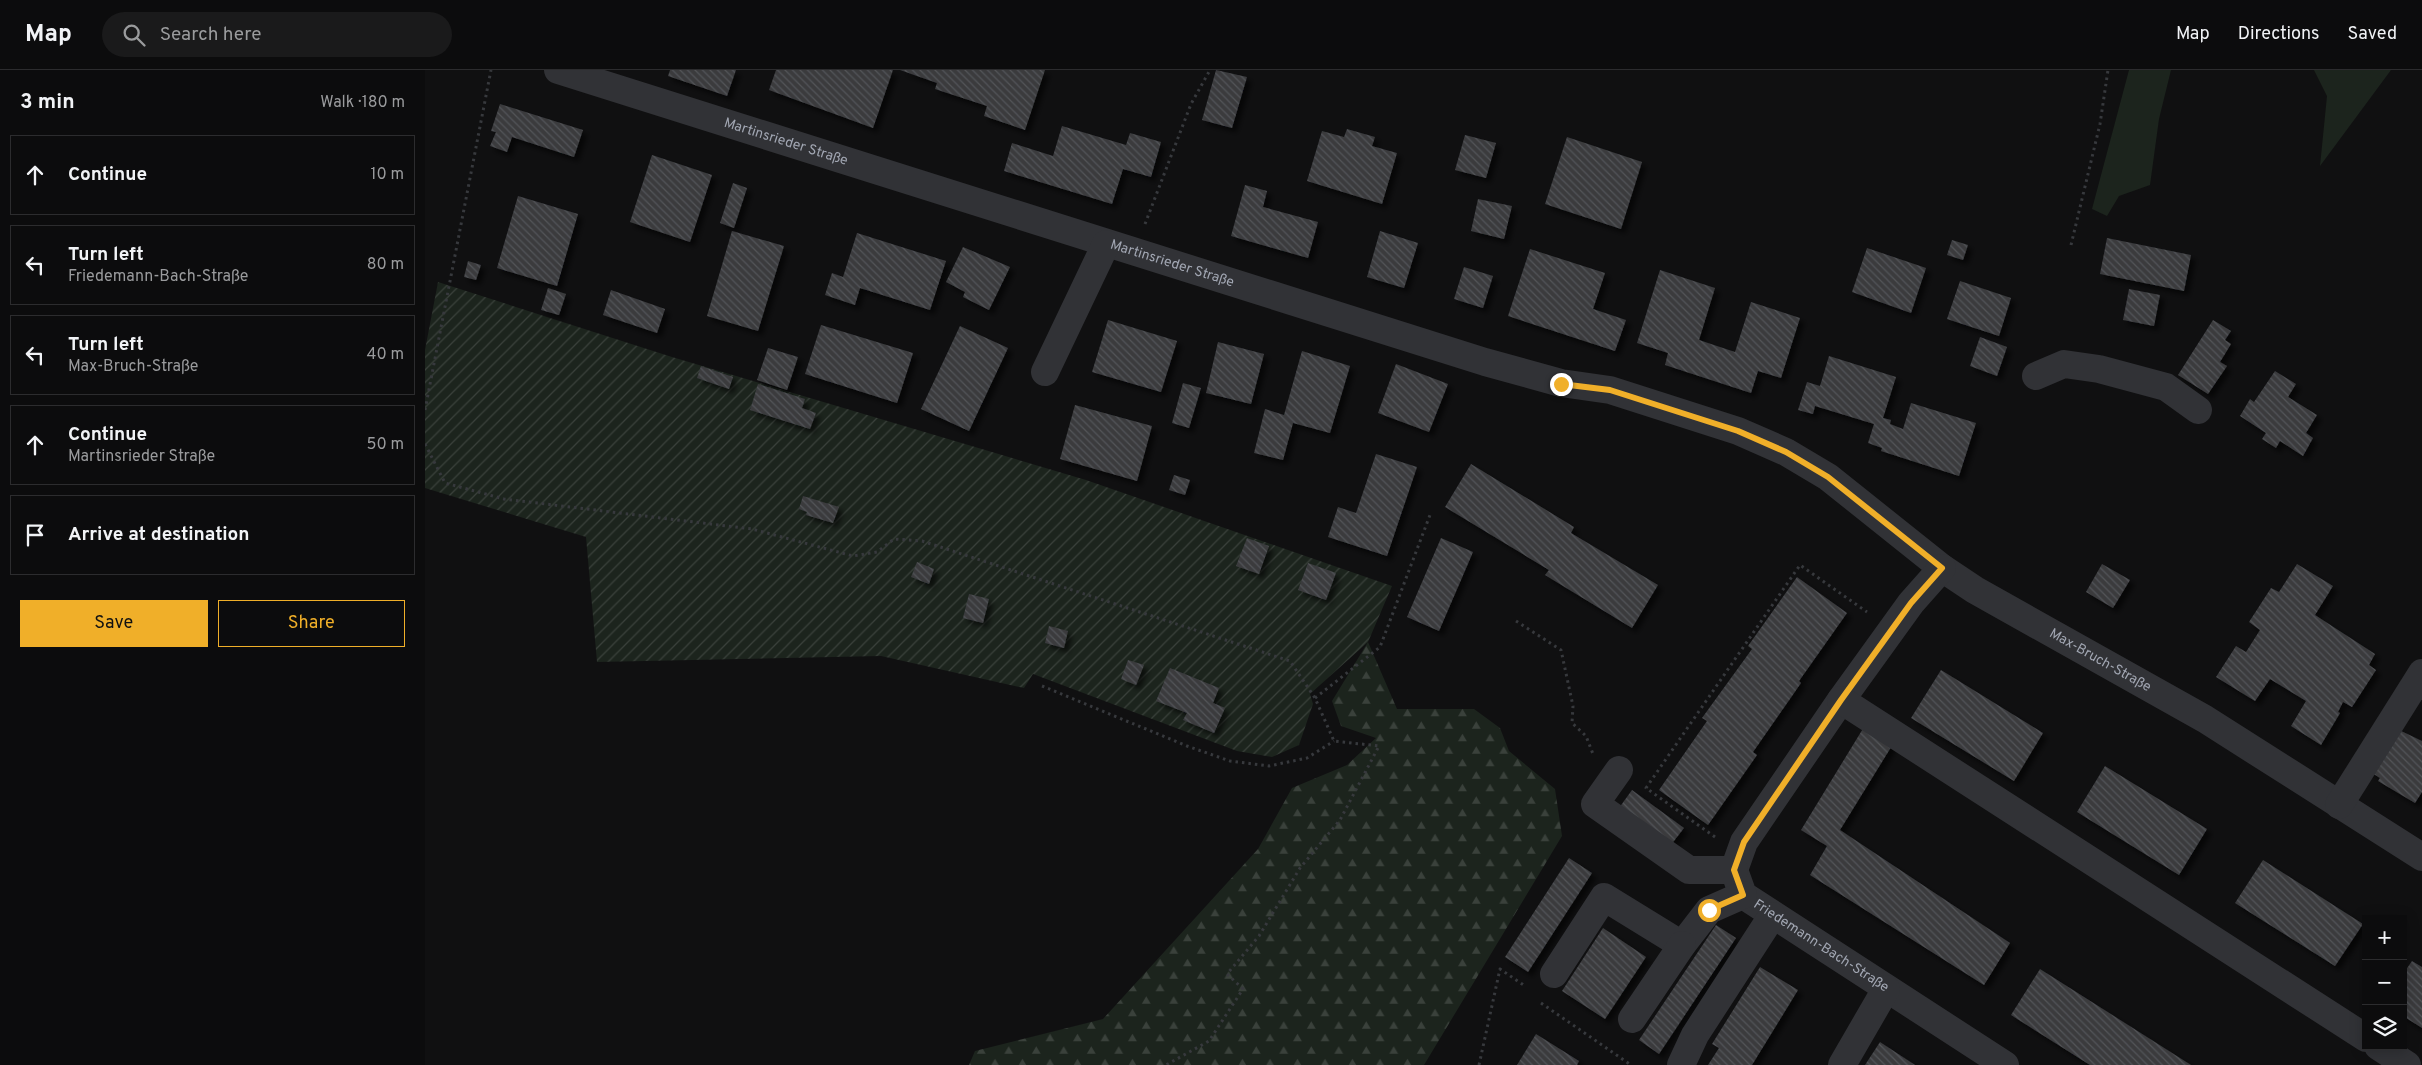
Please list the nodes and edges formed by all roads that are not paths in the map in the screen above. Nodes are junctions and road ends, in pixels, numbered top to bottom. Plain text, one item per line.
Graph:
1 (558, 70) edge
2 (1106, 244) junction
3 (1045, 372) dead end
4 (2036, 376) dead end
5 (2198, 410) dead end
6 (1786, 452) joint
7 (1942, 568) junction
8 (2422, 672) edge
9 (1841, 700) junction
10 (1613, 780) road end
11 (2339, 805) junction
12 (2422, 856) edge
13 (1738, 873) junction
14 (1772, 916) junction
15 (1682, 945) junction
16 (1554, 974) dead end
17 (1886, 989) junction
18 (1632, 1019) dead end
19 (2362, 1035) edge
20 (2384, 1050) edge
21 (2003, 1064) edge
22 (1681, 1065) edge
23 (1841, 1065) edge
24 (2407, 1065) edge

1 - 2 street, Martinsrieder Straße
2 - 3 street
2 - 6 street, Martinsrieder Straße
4 - 5 street
6 - 7 street, Max-Bruch-Straße
7 - 9 street
7 - 11 street, Max-Bruch-Straße
8 - 11 street
9 - 13 street
9 - 19 street
10 - 13 street
11 - 12 street, Max-Bruch-Straße
13 - 14 street, Friedemann-Bach-Straße
13 - 15 street
14 - 17 street, Friedemann-Bach-Straße
14 - 22 street
15 - 16 street
15 - 18 street
17 - 21 street, Friedemann-Bach-Straße
17 - 23 street
20 - 24 street

